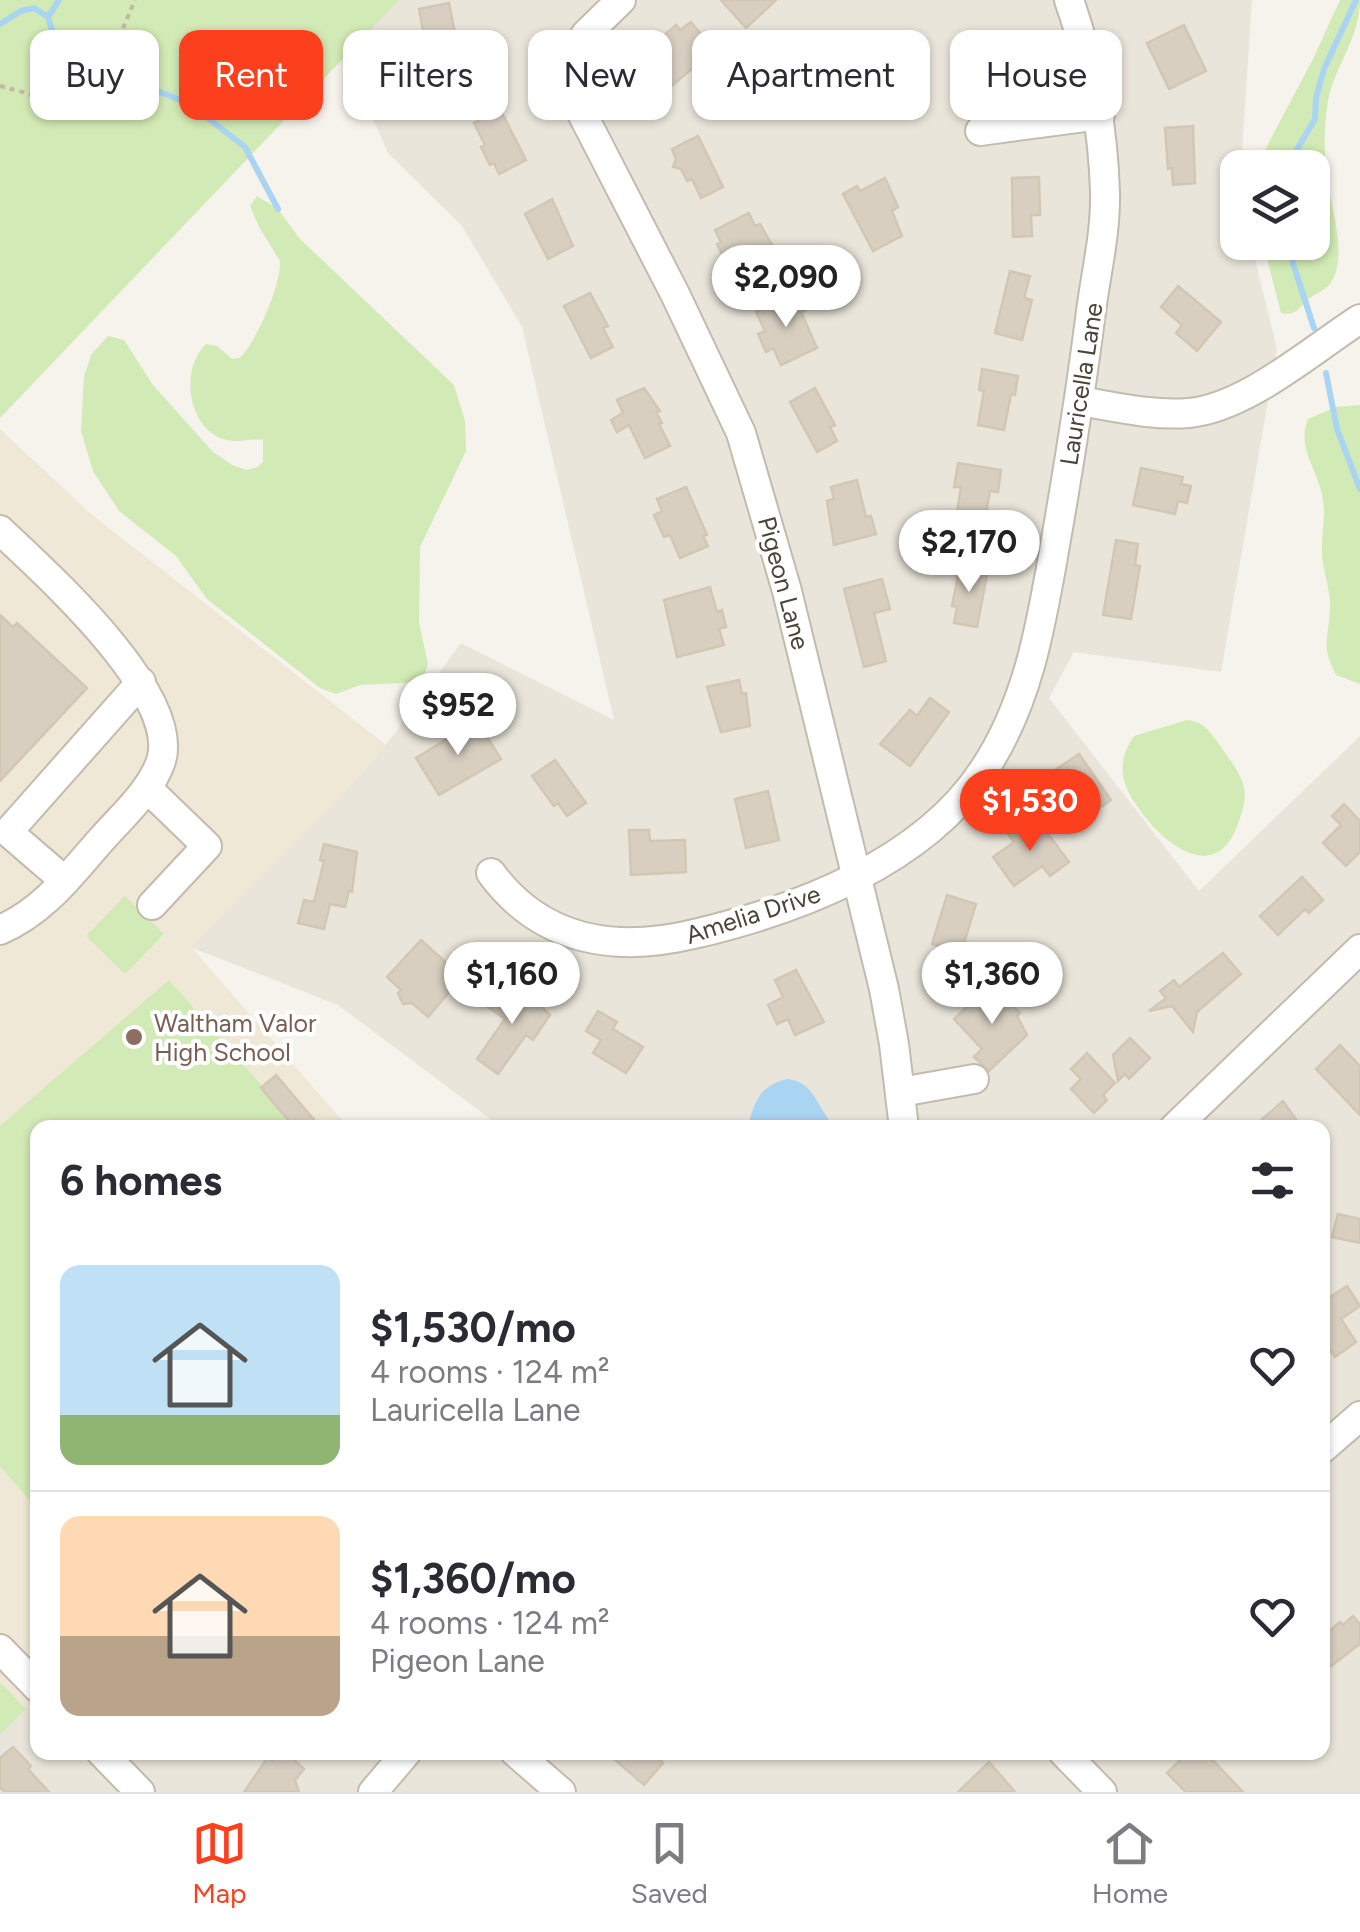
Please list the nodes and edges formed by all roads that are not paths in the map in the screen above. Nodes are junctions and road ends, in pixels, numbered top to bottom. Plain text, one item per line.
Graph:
1 (621, 0) edge
2 (1069, 0) edge
3 (1079, 30) edge
4 (1065, 120) edge
5 (1100, 120) edge
6 (980, 132) dead end
7 (1360, 319) edge
8 (1080, 401) junction
9 (0, 530) edge
10 (141, 682) junction
11 (146, 788) junction
12 (492, 873) dead end
13 (856, 879) junction
14 (65, 881) junction
15 (152, 905) dead end
16 (0, 930) edge
17 (1360, 949) edge
18 (974, 1079) dead end
19 (901, 1092) junction
20 (903, 1120) edge
21 (1182, 1120) edge
22 (1360, 1416) edge
23 (1330, 1441) edge
24 (4, 1653) edge
25 (30, 1680) edge
26 (109, 1760) edge
27 (400, 1760) edge
28 (524, 1760) edge
29 (1071, 1760) edge
30 (140, 1792) edge
31 (373, 1792) edge
32 (561, 1792) edge
33 (1102, 1792) edge

1 - 13 street, Pigeon Lane
2 - 3 street, Lauricella Lane
4 - 6 street
5 - 8 street, Lauricella Lane
7 - 8 street
8 - 13 street, Lauricella Lane
9 - 10 street
10 - 11 street
10 - 14 street
11 - 14 street
11 - 15 street
12 - 13 street, Amelia Drive
13 - 19 street, Pigeon Lane
14 - 16 street
17 - 21 street
18 - 19 street
19 - 20 street, Pigeon Lane
22 - 23 street
24 - 25 street
26 - 30 street
27 - 31 street
28 - 32 street
29 - 33 street

